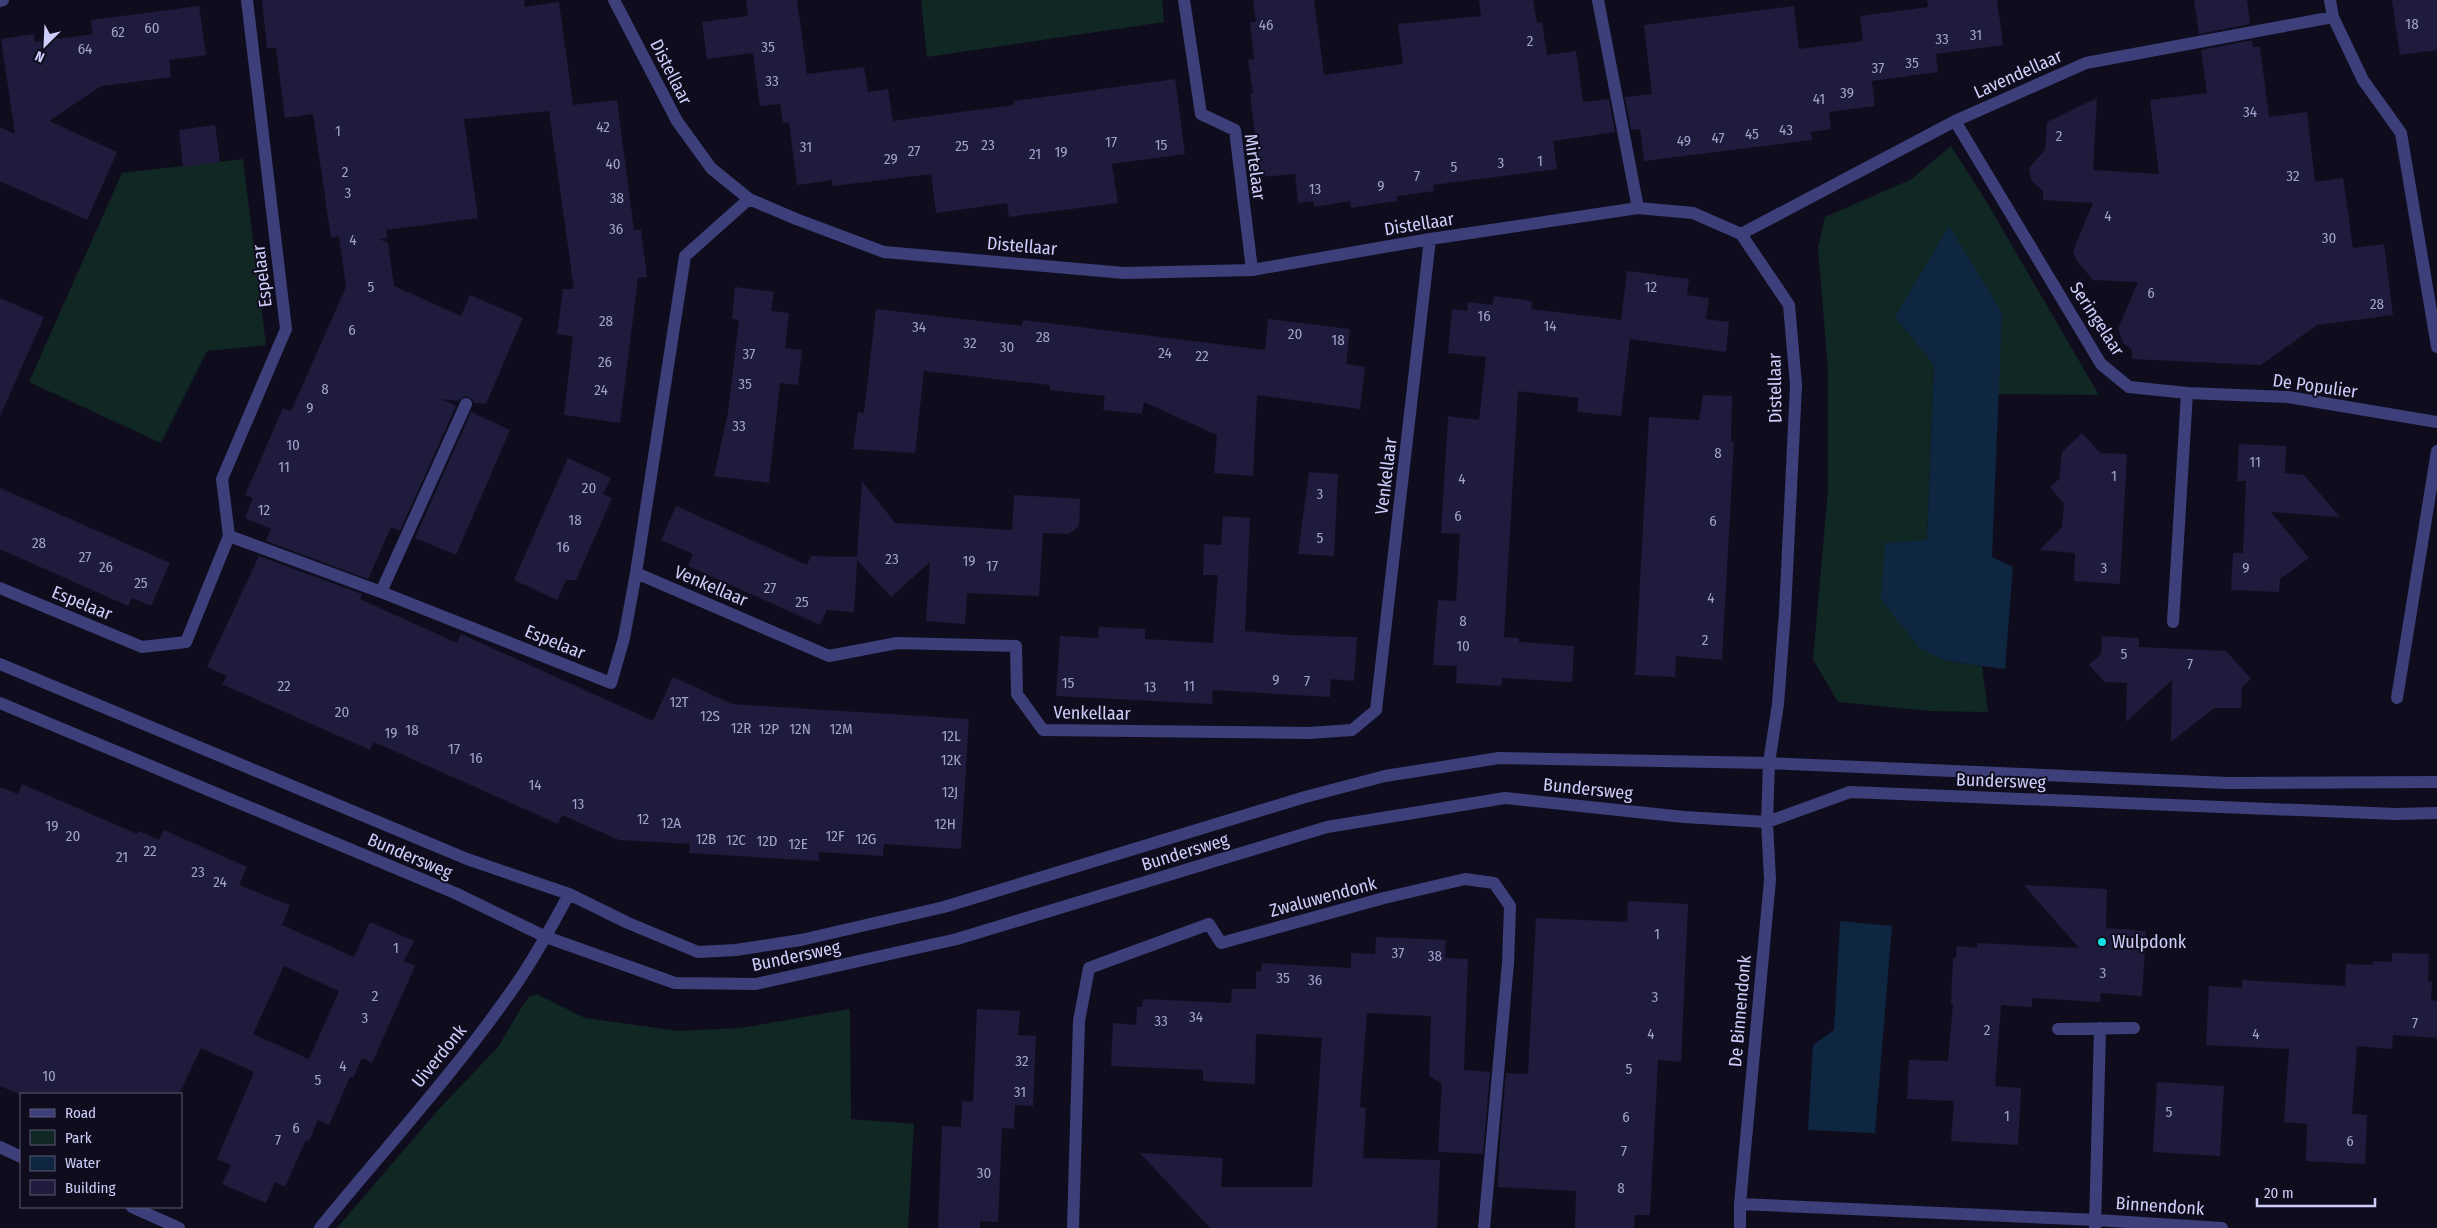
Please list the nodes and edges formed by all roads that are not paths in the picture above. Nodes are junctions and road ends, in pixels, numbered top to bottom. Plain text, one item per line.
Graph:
1 (246, 0) edge
2 (614, 0) edge
3 (1184, 0) edge
4 (1602, 0) edge
5 (2330, 0) edge
6 (2333, 17) junction
7 (1955, 121) junction
8 (749, 199) junction
9 (1638, 208) junction
10 (1741, 234) junction
11 (1430, 239) junction
12 (1252, 270) junction
13 (2437, 347) edge
14 (2187, 393) junction
15 (466, 404) dead end
16 (2437, 422) edge
17 (2437, 451) edge
18 (229, 536) junction
19 (636, 573) junction
20 (0, 588) edge
21 (381, 592) junction
22 (2173, 622) dead end
23 (0, 664) edge
24 (2397, 698) dead end
25 (0, 703) edge
26 (1769, 763) junction
27 (2437, 782) edge
28 (2437, 813) edge
29 (1767, 822) junction
30 (569, 894) junction
31 (546, 937) junction
32 (2100, 1028) junction
33 (2134, 1028) dead end
34 (2058, 1029) dead end
35 (0, 1148) edge
36 (20, 1157) edge
37 (1740, 1204) junction
38 (134, 1208) edge
39 (2095, 1224) edge
40 (179, 1228) edge
41 (320, 1228) edge
42 (1073, 1228) edge
43 (1484, 1228) edge
44 (1740, 1228) edge
45 (2222, 1228) edge

1 - 18 street, Espelaar
2 - 8 street, Distellaar
3 - 12 street, Mirtelaar
4 - 9 street
5 - 6 street
6 - 7 street, Lavendellaar
6 - 13 street
7 - 10 street, Lavendellaar
7 - 14 street, Seringelaar
8 - 12 street, Distellaar
8 - 19 street
9 - 10 street, Distellaar
9 - 11 street, Distellaar
10 - 26 street, Distellaar
11 - 12 street, Distellaar
11 - 19 street, Venkellaar
14 - 16 street, De Populier
14 - 22 street
15 - 21 street
17 - 24 street
18 - 20 street, Espelaar
18 - 21 street, Espelaar
19 - 21 street, Espelaar
23 - 30 street, Bundersweg
25 - 31 street, Bundersweg
26 - 27 street, Bundersweg
26 - 29 street, Distellaar
26 - 30 street, Bundersweg
28 - 29 street, Bundersweg
29 - 31 street, Bundersweg
29 - 37 street, De Binnendonk
30 - 31 street, Uiverdonk
31 - 41 street, Uiverdonk
32 - 33 street
32 - 34 street
32 - 39 street
35 - 36 street
37 - 39 street
37 - 44 street, De Binnendonk
38 - 40 street
39 - 45 street, Binnendonk
42 - 43 street, Zwaluwendonk

